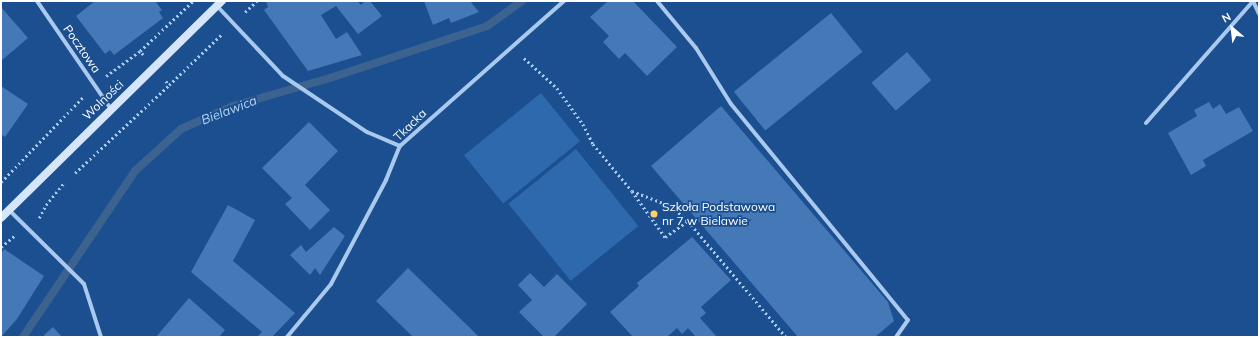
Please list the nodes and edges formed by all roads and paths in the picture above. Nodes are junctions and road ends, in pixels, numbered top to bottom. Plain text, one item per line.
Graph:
1 (37, 1) edge
2 (564, 1) edge
3 (657, 1) edge
4 (1253, 1) edge
5 (220, 4) edge
6 (1259, 14) edge
7 (511, 48) junction
8 (140, 51) dead end
9 (94, 84) junction
10 (169, 85) dead end
11 (111, 109) junction
12 (1146, 123) dead end
13 (400, 146) junction
14 (72, 176) dead end
15 (1, 182) edge
16 (66, 182) dead end
17 (632, 191) junction
18 (9, 210) junction
19 (1, 218) edge
20 (688, 221) junction
21 (26, 227) junction
22 (1, 247) edge
23 (101, 337) edge
24 (287, 337) edge
25 (786, 337) edge
26 (896, 337) edge

1 - 9 street, Pocztowa
2 - 7 street, Tkacka
3 - 26 street
4 - 6 street
4 - 12 street
5 - 11 street, Wolności
5 - 13 street
7 - 13 street, Tkacka
7 - 17 path
8 - 9 path
9 - 11 street, Pocztowa
9 - 15 path
10 - 14 path
11 - 18 street, Wolności
13 - 24 street, Tkacka
16 - 21 path
17 - 20 path
17 - 20 path
18 - 19 street, Wolności
18 - 21 street
20 - 25 path
21 - 22 path
21 - 23 street

